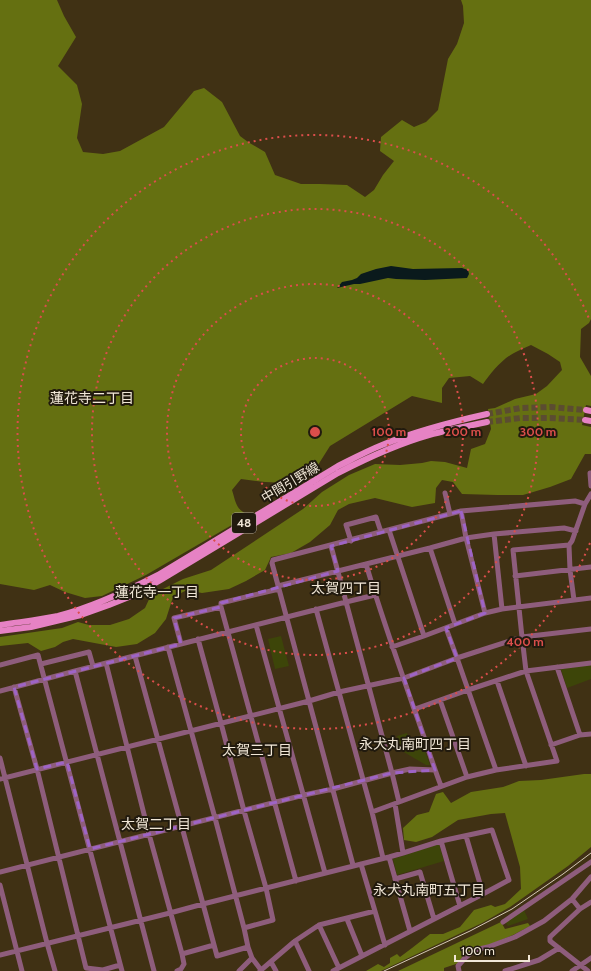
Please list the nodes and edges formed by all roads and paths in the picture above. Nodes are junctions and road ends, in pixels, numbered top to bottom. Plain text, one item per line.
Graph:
1 (486, 414) tunnel mouth
2 (487, 422) tunnel mouth
3 (590, 473) dead end
4 (591, 486) edge
5 (445, 494) dead end
6 (591, 494) edge
7 (585, 504) junction
8 (461, 511) junction
9 (450, 514) junction
10 (389, 530) junction
11 (576, 531) junction
12 (381, 532) junction
13 (494, 534) junction
14 (466, 538) junction
15 (351, 541) junction
16 (569, 544) junction
17 (331, 546) junction
18 (430, 548) junction
19 (397, 556) junction
20 (366, 564) junction
21 (591, 567) edge
22 (570, 570) junction
23 (338, 571) junction
24 (515, 576) junction
25 (279, 587) junction
26 (375, 595) junction
27 (591, 598) edge
28 (574, 600) junction
29 (346, 602) junction
30 (518, 606) junction
31 (220, 607) junction
32 (316, 609) junction
33 (502, 609) junction
34 (485, 613) junction
35 (286, 617) junction
36 (455, 624) junction
37 (0, 625) edge
38 (256, 625) junction
39 (446, 628) junction
40 (591, 629) edge
41 (0, 631) edge
42 (228, 632) junction
43 (424, 636) junction
44 (522, 637) junction
45 (198, 640) junction
46 (181, 644) junction
47 (168, 647) junction
48 (392, 647) junction
49 (135, 656) junction
50 (457, 658) junction
51 (106, 663) junction
52 (591, 663) edge
53 (41, 664) junction
54 (0, 665) edge
55 (93, 666) junction
56 (557, 667) junction
57 (75, 671) junction
58 (526, 671) junction
59 (45, 678) junction
60 (404, 678) junction
61 (497, 681) junction
62 (369, 686) junction
63 (14, 687) junction
64 (468, 690) junction
65 (0, 691) edge
66 (339, 692) junction
67 (440, 700) junction
68 (309, 701) junction
69 (280, 708) junction
70 (415, 709) junction
71 (250, 716) junction
72 (222, 723) junction
73 (192, 731) junction
74 (591, 734) edge
75 (580, 735) junction
76 (158, 739) junction
77 (551, 745) junction
78 (127, 747) junction
79 (98, 754) junction
80 (0, 758) edge
81 (67, 762) junction
82 (526, 766) junction
83 (37, 769) junction
84 (435, 770) junction
85 (496, 770) junction
86 (392, 773) junction
87 (467, 777) junction
88 (3, 778) edge
89 (363, 780) junction
90 (441, 786) junction
91 (333, 789) junction
92 (304, 795) junction
93 (274, 803) junction
94 (397, 803) junction
95 (244, 811) junction
96 (372, 812) junction
97 (215, 818) junction
98 (182, 826) junction
99 (149, 834) junction
100 (466, 836) junction
101 (441, 841) junction
102 (120, 842) junction
103 (90, 849) junction
104 (403, 854) junction
105 (59, 857) junction
106 (386, 858) junction
107 (591, 862) edge
108 (361, 864) junction
109 (27, 865) junction
110 (354, 866) junction
111 (0, 872) edge
112 (324, 873) junction
113 (591, 877) edge
114 (395, 879) junction
115 (296, 881) junction
116 (0, 885) edge
117 (266, 888) junction
118 (483, 894) junction
119 (235, 896) junction
120 (572, 899) junction
121 (591, 902) edge
122 (204, 904) junction
123 (460, 906) junction
124 (580, 910) junction
125 (375, 911) junction
126 (170, 913) junction
127 (347, 918) junction
128 (434, 919) junction
129 (141, 920) junction
130 (503, 922) dead end
131 (318, 925) junction
132 (110, 927) junction
133 (244, 928) junction
134 (410, 931) junction
135 (78, 935) junction
136 (295, 941) junction
137 (46, 943) junction
138 (214, 945) junction
139 (385, 945) junction
140 (248, 947) junction
141 (560, 948) junction
142 (16, 950) junction
143 (182, 954) junction
144 (0, 955) edge
145 (362, 956) junction
146 (252, 958) junction
147 (591, 958) edge
148 (271, 962) junction
149 (120, 964) junction
150 (581, 965) junction
151 (339, 968) junction
152 (260, 970) edge
153 (22, 971) edge
154 (55, 971) edge
155 (122, 971) edge
156 (154, 971) edge
157 (177, 971) edge
158 (239, 971) edge
159 (276, 971) edge
160 (309, 971) edge
161 (333, 971) edge
162 (459, 971) edge
163 (505, 971) edge
164 (572, 971) edge
165 (588, 971) edge

1 - 37 main road, 中間引野線 / 48
2 - 41 main road, 中間引野線 / 48
3 - 4 street
5 - 9 street
6 - 7 street
7 - 8 street
7 - 11 street
8 - 9 street
8 - 14 street
9 - 10 street
10 - 12 street
10 - 19 street
11 - 13 street
11 - 16 street
12 - 15 street
12 - 15 street
13 - 14 street
13 - 33 street
14 - 18 street
14 - 34 street
15 - 17 street
16 - 22 street
16 - 24 street
17 - 23 street
17 - 25 street
18 - 19 street
18 - 36 street
19 - 20 street
19 - 43 street
20 - 23 street
20 - 26 street
21 - 22 street
22 - 24 street
22 - 28 street
23 - 25 street
23 - 29 street
24 - 30 street
25 - 31 street
25 - 35 street
26 - 29 street
26 - 48 street
27 - 28 street
28 - 30 street
29 - 32 street
29 - 62 street
30 - 33 street
30 - 44 street
31 - 42 street
31 - 46 street
32 - 35 street
32 - 66 street
33 - 34 street
34 - 36 street
35 - 38 street
35 - 68 street
36 - 39 street
38 - 42 street
38 - 69 street
39 - 43 street
39 - 50 street
40 - 44 street
42 - 45 street
42 - 71 street
43 - 48 street
44 - 50 street
44 - 58 street
45 - 46 street
45 - 72 street
46 - 47 street
47 - 49 street
47 - 73 street
48 - 60 street
49 - 51 street
49 - 76 street
50 - 60 street
50 - 64 street
51 - 55 street
51 - 78 street
52 - 56 street
53 - 54 street
53 - 55 street
53 - 59 street
55 - 57 street
56 - 58 street
56 - 75 street
57 - 59 street
57 - 79 street
58 - 61 street
58 - 77 street
59 - 63 street
59 - 81 street
60 - 62 street
60 - 70 street
61 - 64 street
61 - 82 street
62 - 66 street
62 - 86 street
63 - 65 street
63 - 83 street
64 - 67 street
64 - 85 street
66 - 68 street
66 - 89 street
67 - 70 street
67 - 87 street
68 - 69 street
68 - 91 street
69 - 71 street
69 - 92 street
70 - 84 street
71 - 72 street
71 - 93 street
72 - 73 street
72 - 95 street
73 - 76 street
73 - 97 street
74 - 75 street
75 - 77 street
76 - 78 street
76 - 98 street
77 - 82 street
78 - 79 street
78 - 99 street
79 - 81 street
79 - 102 street
80 - 88 street
81 - 83 street
81 - 103 street
82 - 85 street
83 - 88 street
83 - 105 street
84 - 86 street
84 - 90 street
85 - 87 street
86 - 89 street
86 - 94 street
87 - 90 street
88 - 109 street
89 - 91 street
89 - 96 street
90 - 94 street
91 - 92 street
91 - 110 street
92 - 93 street
92 - 112 street
93 - 95 street
93 - 115 street
94 - 96 street
94 - 104 street
95 - 97 street
95 - 117 street
96 - 106 street
97 - 98 street
97 - 119 street
98 - 99 street
98 - 122 street
99 - 102 street
99 - 126 street
100 - 101 street
100 - 118 street
100 - 118 street
101 - 104 street
101 - 123 street
102 - 103 street
102 - 129 street
103 - 105 street
103 - 132 street
104 - 106 street
105 - 109 street
105 - 135 street
106 - 108 street
106 - 114 street
107 - 130 street
108 - 110 street
108 - 125 street
109 - 111 street
109 - 137 street
110 - 112 street
112 - 115 street
113 - 120 street
114 - 128 street
114 - 134 street
115 - 117 street
116 - 142 street
117 - 119 street
117 - 133 street
118 - 123 street
119 - 122 street
119 - 133 street
120 - 124 street
120 - 162 street
121 - 124 street
122 - 126 street
122 - 138 street
123 - 128 street
124 - 141 street
125 - 127 street
125 - 139 street
126 - 129 street
126 - 143 street
127 - 131 street
127 - 145 street
128 - 134 street
129 - 132 street
129 - 156 street
131 - 136 street
131 - 151 street
132 - 135 street
132 - 149 street
133 - 140 street
134 - 139 street
135 - 137 street
135 - 149 street
136 - 148 street
136 - 160 street
137 - 142 street
137 - 154 street
138 - 140 street
138 - 143 street
139 - 145 street
140 - 146 street
141 - 150 street
141 - 163 street
142 - 144 street
142 - 153 street
143 - 157 street
145 - 151 street
146 - 152 street
146 - 158 street
147 - 150 street
148 - 152 street
148 - 159 street
149 - 155 street
150 - 164 street
150 - 165 street
151 - 161 street

